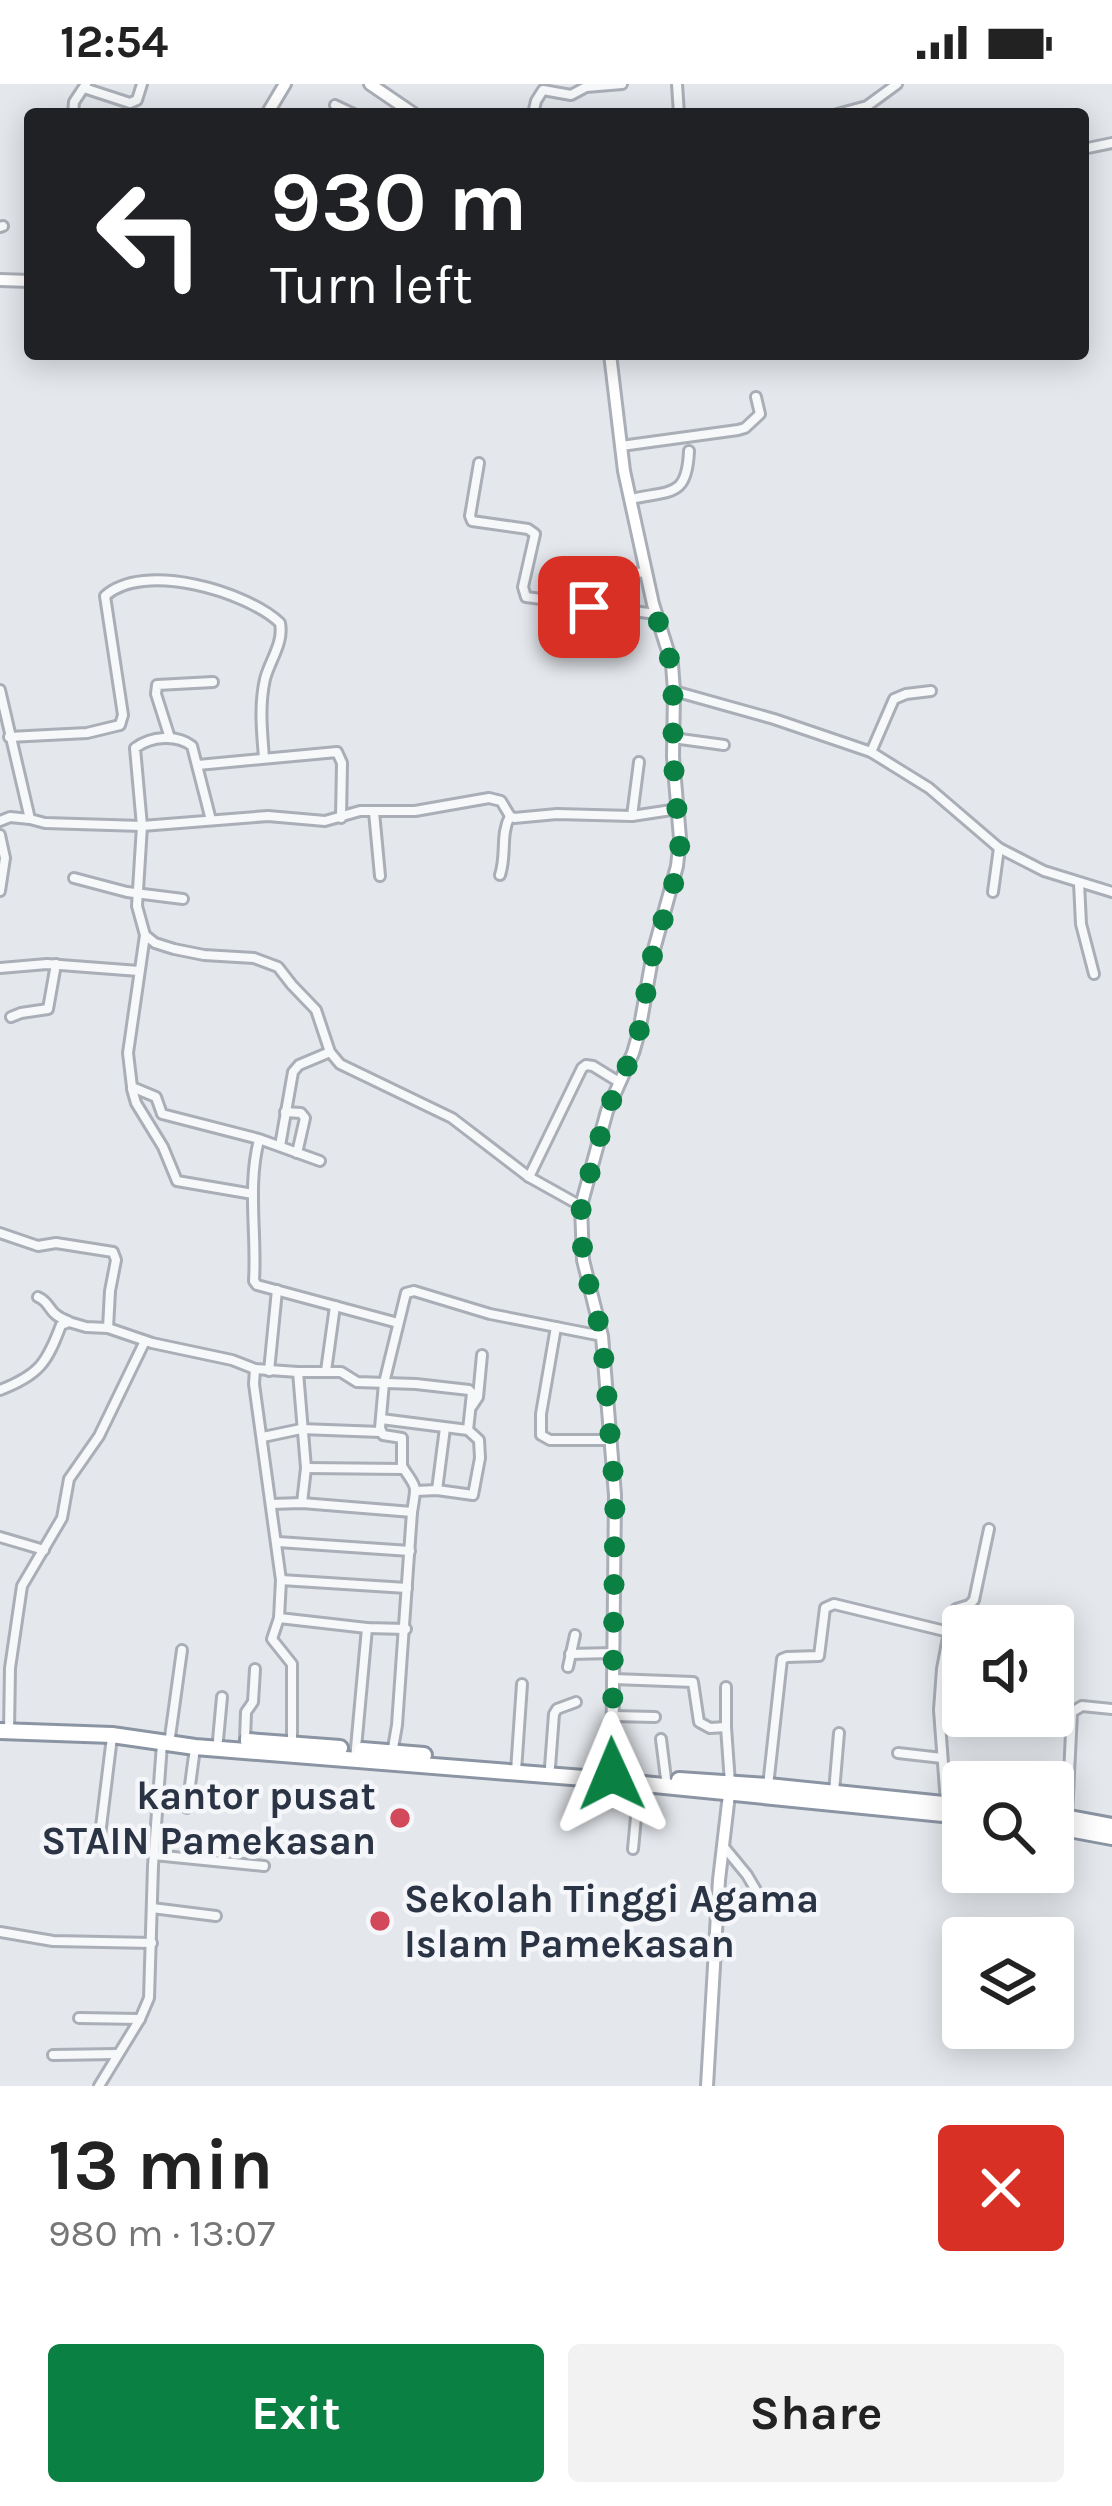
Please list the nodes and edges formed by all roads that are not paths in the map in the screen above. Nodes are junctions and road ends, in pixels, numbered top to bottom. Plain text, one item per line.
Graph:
1 (142, 84) edge
2 (370, 84) edge
3 (622, 84) edge
4 (897, 84) edge
5 (86, 86) edge
6 (335, 105) dead end
7 (341, 108) edge
8 (405, 108) edge
9 (534, 108) edge
10 (860, 108) edge
11 (611, 360) edge
12 (756, 397) dead end
13 (620, 446) junction
14 (689, 451) dead end
15 (478, 463) dead end
16 (631, 499) junction
17 (646, 572) junction
18 (610, 576) dead end
19 (656, 614) junction
20 (213, 682) dead end
21 (0, 690) edge
22 (674, 691) junction
23 (931, 691) dead end
24 (9, 737) junction
25 (170, 738) junction
26 (674, 738) junction
27 (724, 745) dead end
28 (871, 752) junction
29 (264, 758) junction
30 (639, 762) dead end
31 (198, 765) junction
32 (678, 809) junction
33 (374, 812) junction
34 (510, 816) junction
35 (632, 816) junction
36 (341, 818) junction
37 (30, 819) junction
38 (211, 820) junction
39 (0, 821) edge
40 (142, 826) junction
41 (0, 836) edge
42 (999, 848) junction
43 (500, 875) dead end
44 (380, 876) dead end
45 (74, 878) dead end
46 (1078, 884) junction
47 (0, 891) edge
48 (993, 892) dead end
49 (1112, 892) edge
50 (137, 893) junction
51 (183, 899) dead end
52 (145, 935) junction
53 (56, 964) junction
54 (0, 968) edge
55 (139, 971) junction
56 (1094, 974) dead end
57 (11, 1017) dead end
58 (330, 1052) junction
59 (619, 1082) junction
60 (132, 1087) junction
61 (285, 1112) junction
62 (259, 1139) junction
63 (280, 1146) junction
64 (297, 1153) junction
65 (320, 1161) dead end
66 (529, 1178) junction
67 (253, 1194) junction
68 (581, 1206) junction
69 (0, 1233) edge
70 (277, 1290) junction
71 (38, 1297) dead end
72 (335, 1306) junction
73 (69, 1322) junction
74 (398, 1323) junction
75 (556, 1327) junction
76 (108, 1328) junction
77 (602, 1336) junction
78 (145, 1340) junction
79 (482, 1355) dead end
80 (255, 1369) junction
81 (269, 1371) junction
82 (298, 1372) junction
83 (326, 1372) junction
84 (384, 1383) junction
85 (0, 1390) edge
86 (471, 1408) junction
87 (381, 1419) junction
88 (445, 1428) junction
89 (301, 1430) junction
90 (468, 1430) junction
91 (381, 1432) junction
92 (263, 1437) junction
93 (611, 1440) junction
94 (306, 1468) junction
95 (403, 1469) junction
96 (437, 1490) junction
97 (416, 1491) junction
98 (302, 1503) junction
99 (271, 1504) junction
100 (412, 1512) junction
101 (989, 1529) dead end
102 (0, 1537) edge
103 (278, 1542) junction
104 (44, 1550) junction
105 (410, 1551) junction
106 (281, 1580) junction
107 (407, 1588) junction
108 (968, 1605) edge
109 (279, 1618) junction
110 (367, 1628) junction
111 (406, 1629) junction
112 (942, 1630) edge
113 (574, 1635) dead end
114 (182, 1651) dead end
115 (613, 1653) junction
116 (570, 1654) junction
117 (568, 1666) dead end
118 (255, 1669) dead end
119 (942, 1676) edge
120 (612, 1679) junction
121 (522, 1684) dead end
122 (726, 1687) dead end
123 (222, 1697) dead end
124 (576, 1702) dead end
125 (1112, 1709) edge
126 (1074, 1711) edge
127 (612, 1715) junction
128 (655, 1718) dead end
129 (727, 1727) junction
130 (4, 1731) edge
131 (839, 1733) dead end
132 (118, 1736) junction
133 (661, 1738) dead end
134 (165, 1739) junction
135 (218, 1740) junction
136 (245, 1741) junction
137 (292, 1744) junction
138 (195, 1747) junction
139 (898, 1753) dead end
140 (355, 1754) junction
141 (391, 1757) junction
142 (942, 1758) junction
143 (943, 1761) edge
144 (550, 1767) junction
145 (516, 1768) junction
146 (612, 1778) junction
147 (666, 1779) junction
148 (640, 1785) junction
149 (768, 1786) junction
150 (730, 1788) junction
151 (834, 1794) junction
152 (942, 1805) edge
153 (187, 1808) dead end
154 (942, 1813) edge
155 (1074, 1821) edge
156 (1074, 1825) edge
157 (1112, 1826) edge
158 (100, 1834) dead end
159 (1112, 1838) edge
160 (723, 1846) junction
161 (633, 1849) dead end
162 (154, 1856) junction
163 (264, 1866) dead end
164 (152, 1908) junction
165 (767, 1909) dead end
166 (216, 1916) dead end
167 (0, 1932) edge
168 (152, 1943) junction
169 (80, 2018) dead end
170 (140, 2019) junction
171 (119, 2054) junction
172 (53, 2055) dead end
173 (100, 2086) edge
174 (707, 2086) edge

1 - 5 street
2 - 8 street
3 - 9 street
4 - 10 street
6 - 7 street
11 - 13 street
12 - 13 street
13 - 16 street
14 - 16 street
15 - 19 street
16 - 17 street
17 - 18 street
17 - 19 street
19 - 22 street
20 - 25 street
21 - 24 street
22 - 26 street
22 - 28 street
23 - 28 street
24 - 29 street
24 - 37 street
25 - 31 street
25 - 40 street
26 - 27 street
26 - 32 street
28 - 42 street
29 - 31 street
29 - 36 street
30 - 35 street
31 - 38 street
32 - 35 street
32 - 59 street
33 - 34 street
33 - 36 street
33 - 44 street
34 - 35 street
34 - 43 street
36 - 38 street
37 - 39 street
37 - 40 street
38 - 40 street
40 - 50 street
41 - 47 street
42 - 46 street
42 - 48 street
45 - 50 street
46 - 49 street
46 - 56 street
50 - 51 street
50 - 52 street
52 - 55 street
52 - 58 street
53 - 54 street
53 - 55 street
53 - 57 street
55 - 60 street
58 - 61 street
58 - 66 street
59 - 66 street
59 - 68 street
60 - 62 street
60 - 67 street
61 - 63 street
61 - 64 street
62 - 63 street
62 - 67 street
63 - 64 street
64 - 65 street
66 - 68 street
67 - 70 street
68 - 77 street
69 - 76 street
70 - 72 street
70 - 81 street
71 - 73 street
72 - 74 street
72 - 83 street
73 - 76 street
73 - 85 street
74 - 75 street
74 - 84 street
75 - 77 street
75 - 93 street
76 - 78 street
77 - 93 street
78 - 80 street
78 - 104 street
79 - 86 street
80 - 81 street
80 - 92 street
81 - 82 street
82 - 83 street
82 - 89 street
83 - 84 street
84 - 86 street
84 - 87 street
86 - 90 street
87 - 88 street
87 - 91 street
88 - 90 street
88 - 96 street
89 - 91 street
89 - 92 street
89 - 94 street
90 - 96 street
91 - 95 street
92 - 99 street
93 - 115 street
94 - 95 street
94 - 98 street
95 - 97 street
96 - 97 street
97 - 100 street
98 - 99 street
98 - 100 street
99 - 103 street
100 - 105 street
101 - 108 street
102 - 104 street
103 - 105 street
103 - 106 street
104 - 130 street
105 - 107 street
106 - 107 street
106 - 109 street
107 - 111 street
109 - 110 street
109 - 137 street
110 - 111 street
110 - 140 street
111 - 141 street
112 - 149 street
113 - 116 street
114 - 134 street
115 - 116 street
115 - 120 street
116 - 117 street
118 - 136 street
119 - 142 street
120 - 127 street
120 - 129 street
121 - 145 street
122 - 129 street
123 - 135 street
124 - 144 street
125 - 126 street
127 - 128 street
127 - 146 street
129 - 150 street
130 - 132 highway
131 - 151 street
132 - 134 highway
132 - 158 street
133 - 147 street
134 - 135 highway
134 - 138 highway
134 - 162 street
135 - 136 highway
136 - 137 highway
137 - 140 highway
138 - 140 highway
138 - 153 street
139 - 142 street
140 - 141 highway
141 - 145 highway
142 - 143 street
144 - 145 highway
144 - 146 highway
145 - 146 highway
146 - 147 highway
146 - 148 highway
147 - 150 highway
148 - 150 highway
148 - 161 street
149 - 150 highway
149 - 151 highway
150 - 154 highway
150 - 160 street
151 - 152 highway
155 - 157 highway
156 - 159 highway
160 - 165 street
160 - 174 street
162 - 163 street
162 - 164 street
164 - 166 street
164 - 168 street
167 - 168 street
168 - 170 street
169 - 170 street
170 - 171 street
171 - 172 street
171 - 173 street

